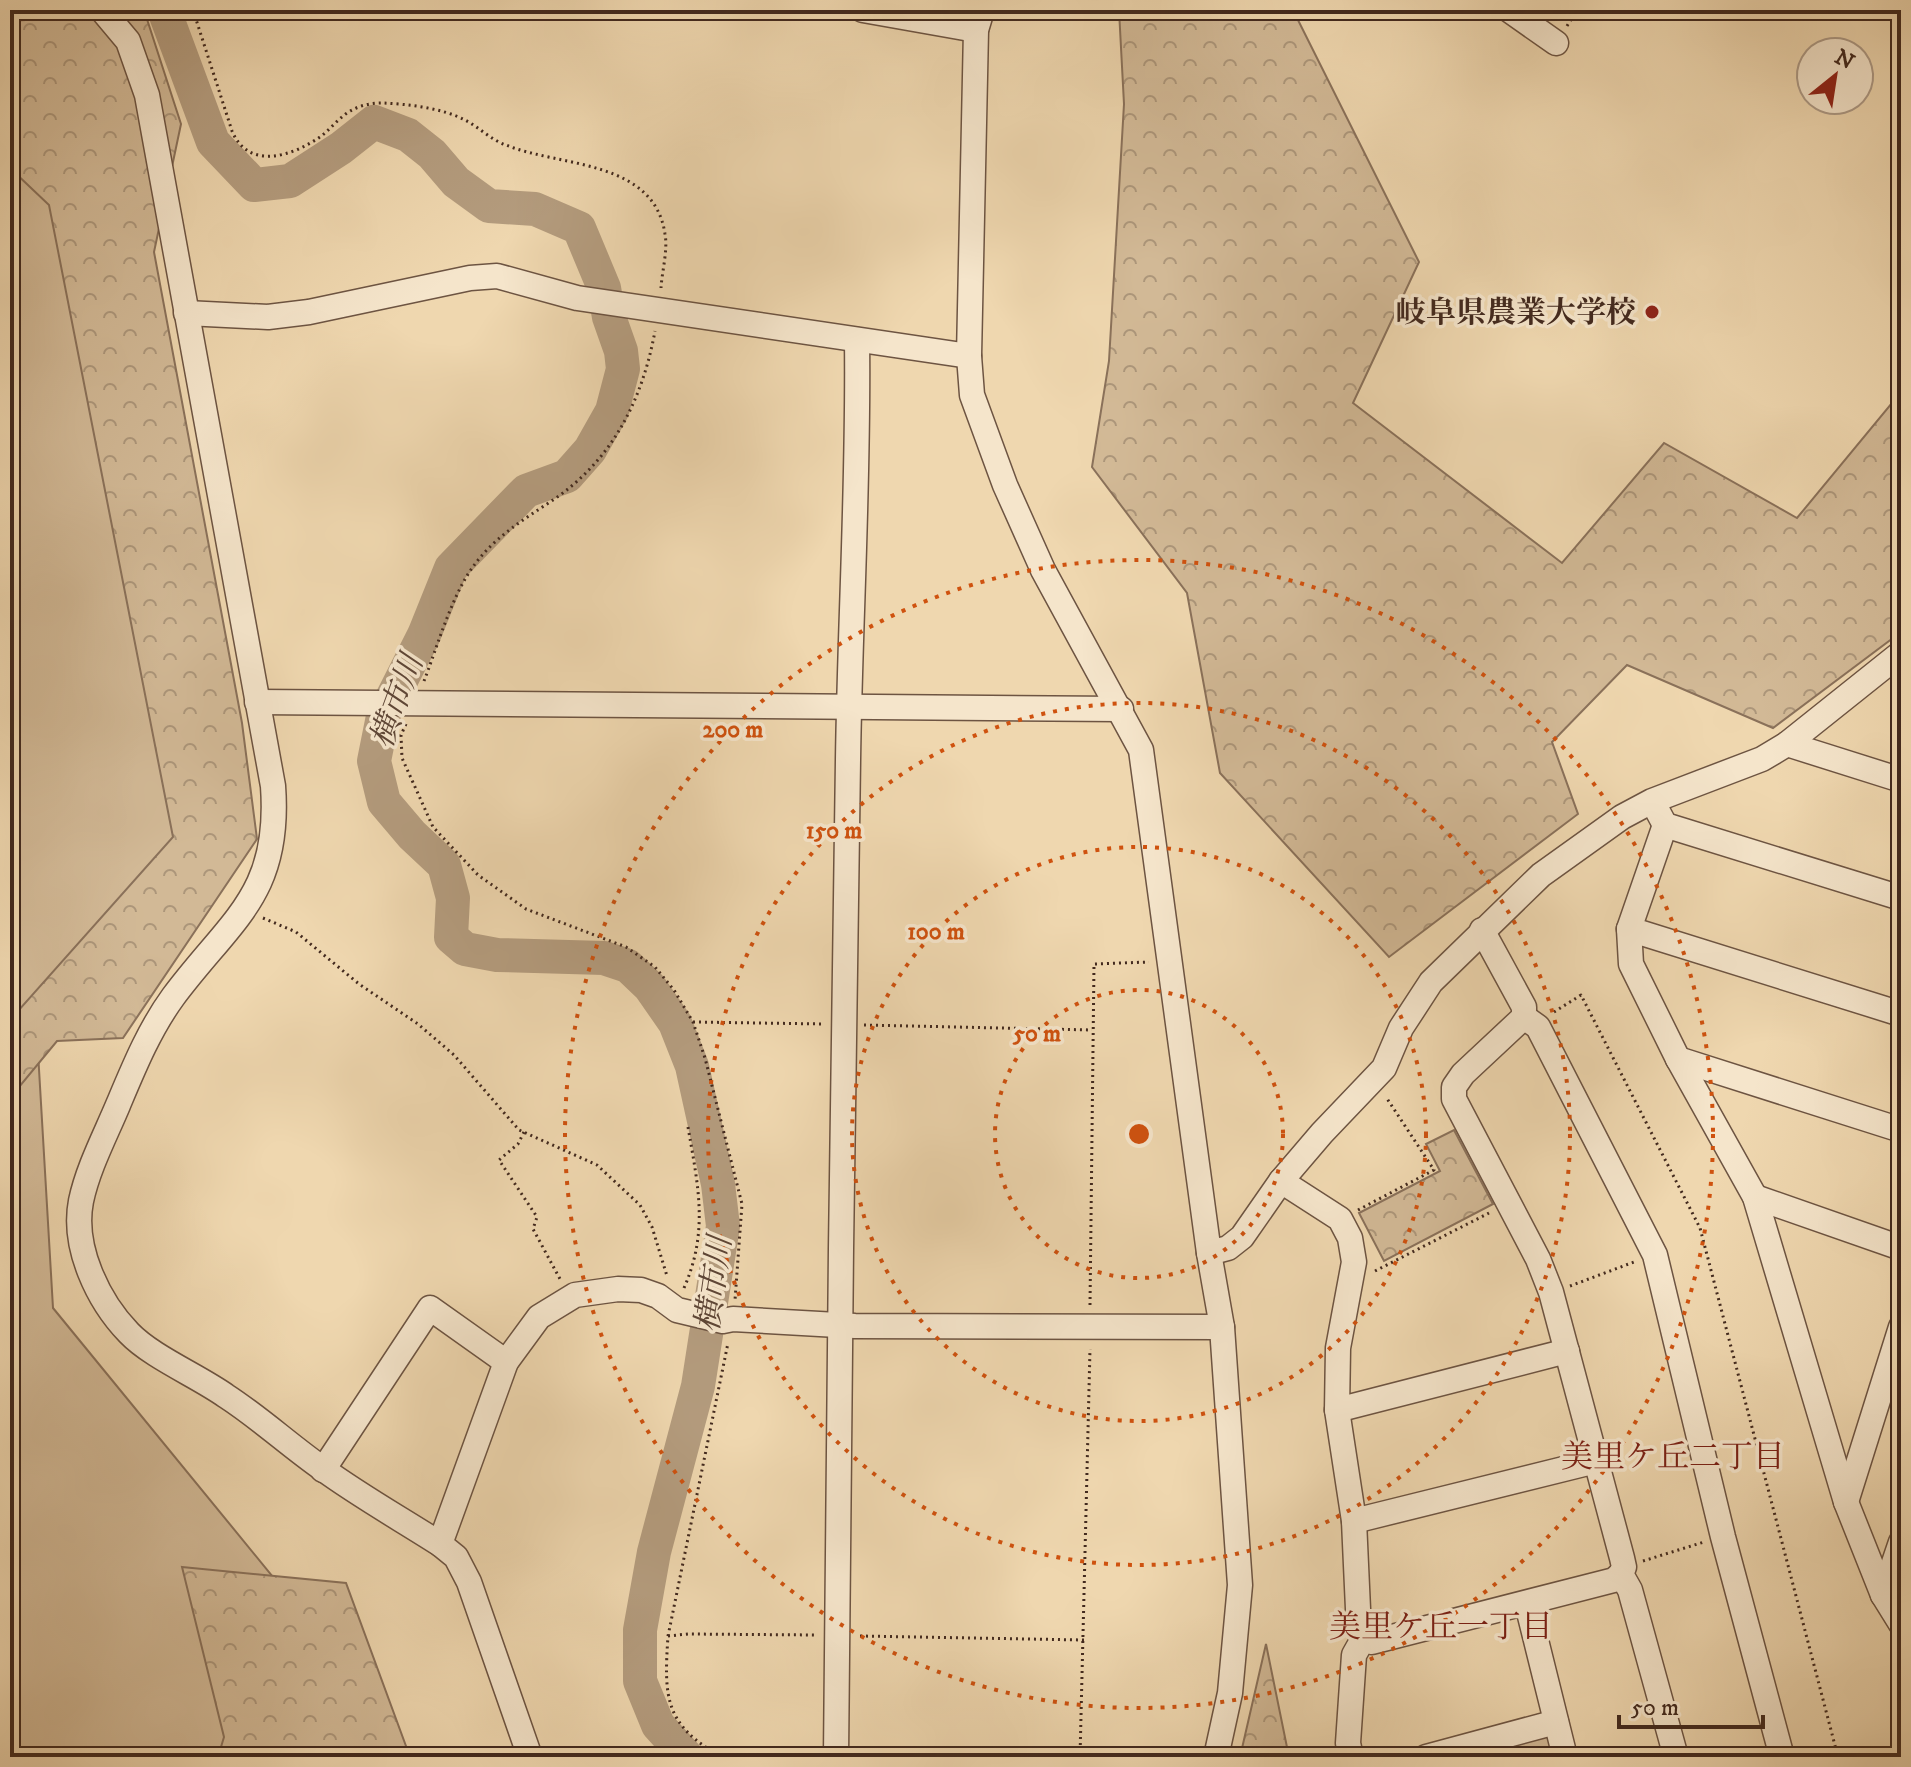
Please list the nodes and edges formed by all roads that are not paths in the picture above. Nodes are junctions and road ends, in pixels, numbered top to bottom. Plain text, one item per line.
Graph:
1 (102, 10) edge
2 (863, 10) edge
3 (1509, 10) edge
4 (979, 20) edge
5 (1556, 43) dead end
6 (186, 313) junction
7 (857, 340) junction
8 (969, 356) junction
9 (1898, 658) edge
10 (257, 702) junction
11 (848, 707) junction
12 (1121, 709) junction
13 (1787, 744) junction
14 (1901, 780) edge
15 (1652, 801) junction
16 (1665, 825) junction
17 (1901, 898) edge
18 (1629, 929) junction
19 (1482, 930) junction
20 (1901, 1014) edge
21 (1531, 1022) junction
22 (1678, 1059) junction
23 (1901, 1130) edge
24 (1281, 1181) junction
25 (1755, 1197) junction
26 (1901, 1248) edge
27 (1209, 1253) junction
28 (839, 1324) junction
29 (1222, 1327) junction
30 (1901, 1327) edge
31 (1567, 1351) junction
32 (506, 1362) junction
33 (1337, 1410) junction
34 (1596, 1461) junction
35 (323, 1470) junction
36 (1846, 1502) junction
37 (1354, 1521) junction
38 (1901, 1542) edge
39 (440, 1544) junction
40 (1622, 1570) junction
41 (1883, 1595) junction
42 (1527, 1604) junction
43 (1901, 1624) edge
44 (1363, 1639) junction
45 (1556, 1722) junction
46 (530, 1757) edge
47 (836, 1757) edge
48 (1216, 1757) edge
49 (1351, 1757) edge
50 (1426, 1757) edge
51 (1565, 1757) edge
52 (1676, 1757) edge
53 (1782, 1757) edge

1 - 6 street
2 - 4 street
3 - 5 street
4 - 8 street
6 - 7 street
6 - 10 street
7 - 8 street
7 - 11 street
8 - 12 street
9 - 13 street
10 - 11 street
10 - 35 street
11 - 12 street
11 - 28 street
12 - 27 street
13 - 14 street
13 - 15 street
15 - 16 street
15 - 19 street
16 - 17 street
16 - 18 street
18 - 20 street
18 - 22 street
19 - 21 street
19 - 24 street
21 - 31 street
21 - 53 street
22 - 23 street
22 - 25 street
24 - 27 street
24 - 33 street
25 - 26 street
25 - 36 street
27 - 29 street
28 - 29 street
28 - 32 street
28 - 47 street
29 - 48 street
30 - 36 street
31 - 33 street
31 - 34 street
32 - 35 street
32 - 39 street
33 - 37 street
34 - 37 street
34 - 40 street
35 - 39 street
36 - 41 street
37 - 44 street
38 - 41 street
39 - 46 street
40 - 42 street
40 - 52 street
41 - 43 street
42 - 44 street
42 - 45 street
44 - 49 street
45 - 50 street
45 - 51 street

